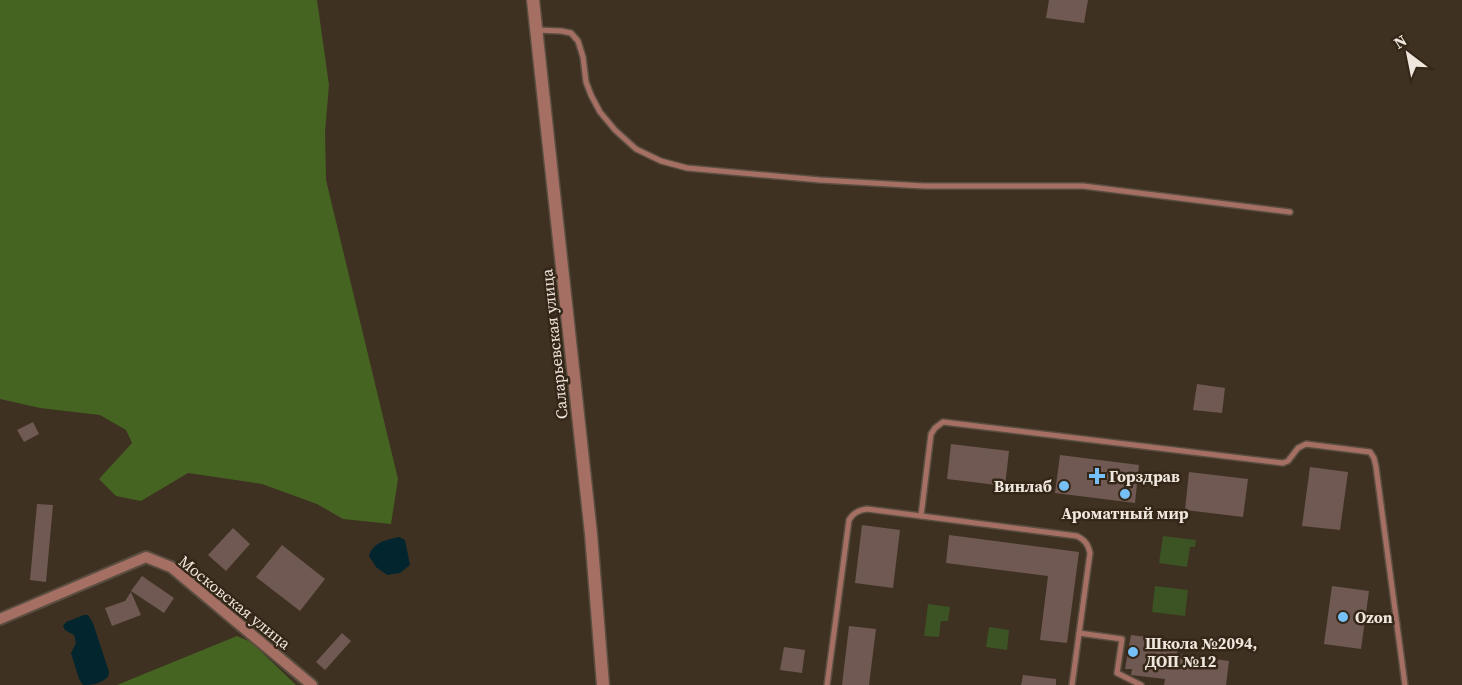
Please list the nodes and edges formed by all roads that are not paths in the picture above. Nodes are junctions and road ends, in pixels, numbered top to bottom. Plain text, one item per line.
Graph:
1 (533, 0) edge
2 (537, 30) junction
3 (1290, 212) dead end
4 (921, 516) junction
5 (0, 619) edge
6 (1079, 633) junction
7 (312, 685) edge
8 (603, 685) edge
9 (827, 685) edge
10 (1072, 685) edge
11 (1141, 685) edge
12 (1405, 685) edge

1 - 2 street, Саларьевская улица
2 - 3 lane
2 - 8 street, Саларьевская улица
4 - 6 lane
4 - 9 lane
4 - 12 lane
5 - 7 street, Московская улица
6 - 10 lane
6 - 11 lane

